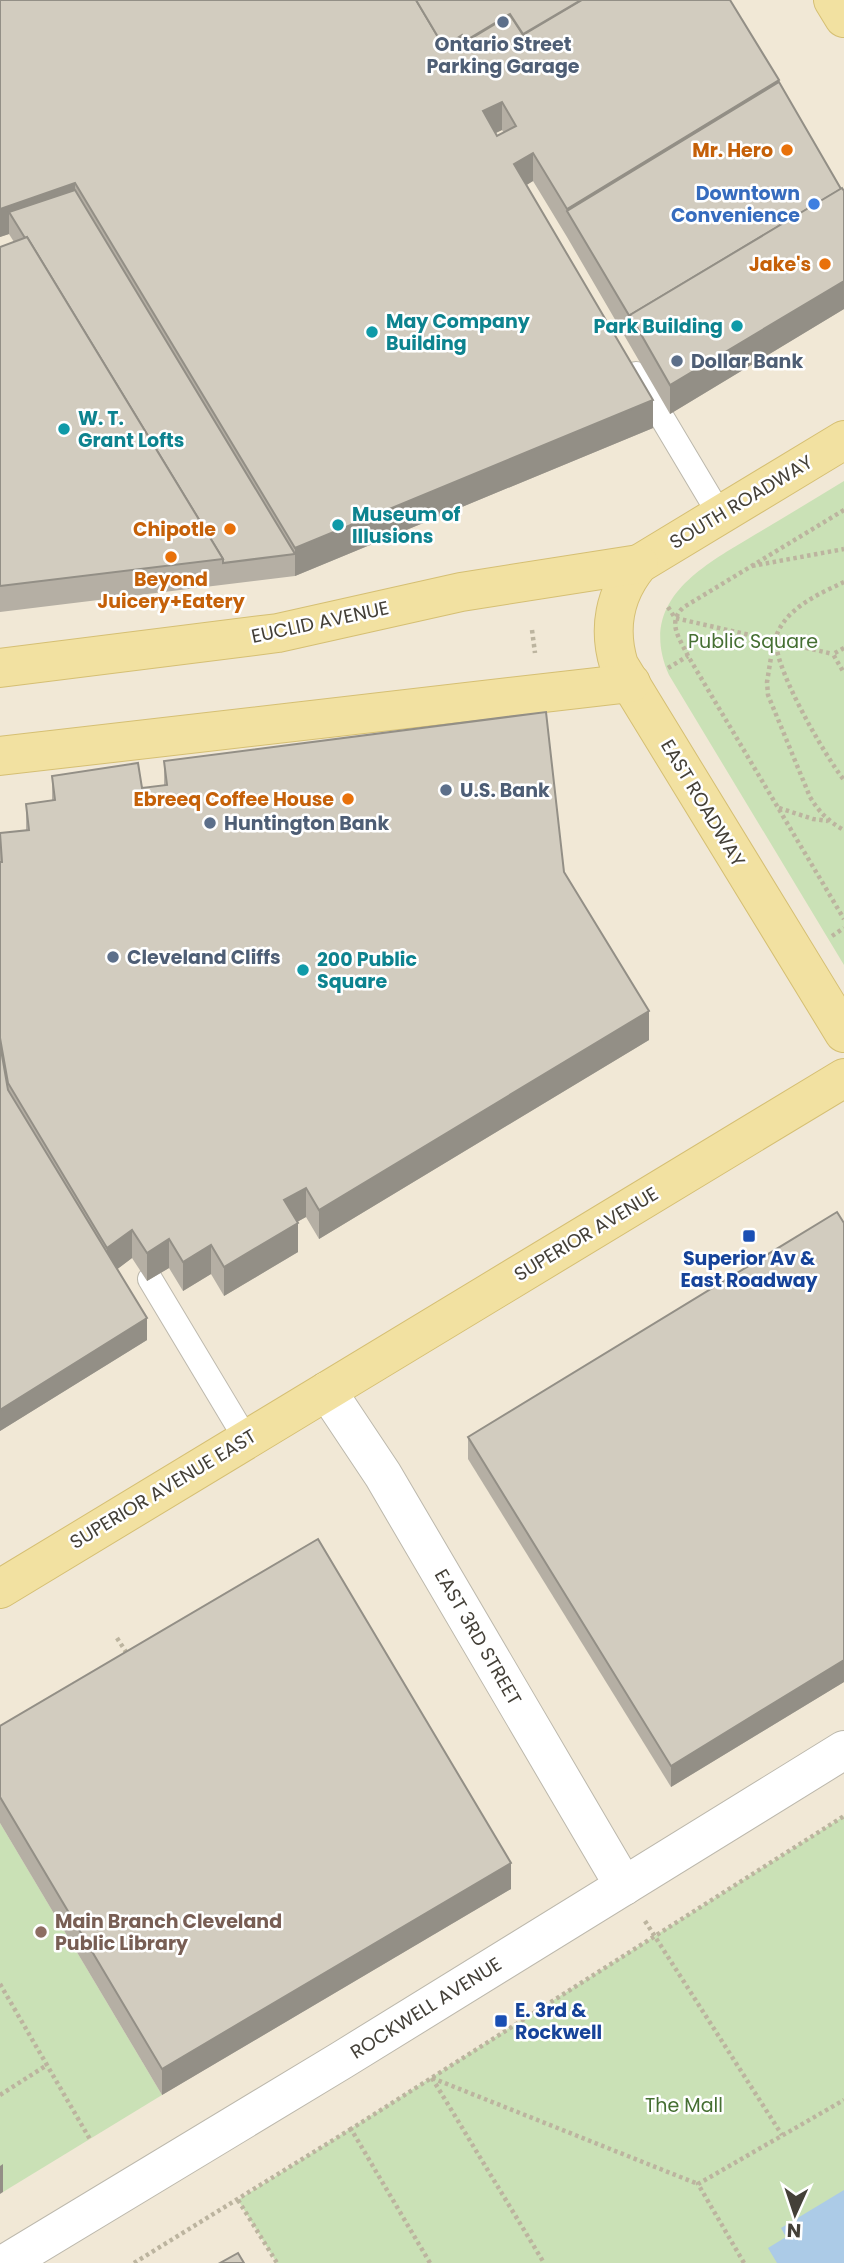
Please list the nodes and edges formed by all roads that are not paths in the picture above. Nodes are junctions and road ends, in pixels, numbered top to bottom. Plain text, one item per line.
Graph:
1 (833, 0) edge
2 (844, 18) edge
3 (623, 353) edge
4 (844, 440) edge
5 (720, 515) junction
6 (639, 564) junction
7 (0, 668) edge
8 (631, 683) junction
9 (0, 756) edge
10 (844, 1033) edge
11 (844, 1078) edge
12 (150, 1279) edge
13 (327, 1391) junction
14 (246, 1439) junction
15 (0, 1589) edge
16 (844, 1751) edge
17 (624, 1886) junction
18 (6, 2263) edge

1 - 2 main road
3 - 5 lane
4 - 5 main road, SOUTH ROADWAY
5 - 6 main road, SOUTH ROADWAY
6 - 7 main road, EUCLID AVENUE
6 - 8 main road, EAST ROADWAY
8 - 9 main road
8 - 10 main road, EAST ROADWAY
11 - 13 main road, SUPERIOR AVENUE
12 - 14 lane
13 - 14 main road, SUPERIOR AVENUE EAST
13 - 17 street, EAST 3RD STREET
14 - 15 main road, SUPERIOR AVENUE EAST
16 - 17 street, ROCKWELL AVENUE
17 - 18 street, ROCKWELL AVENUE

